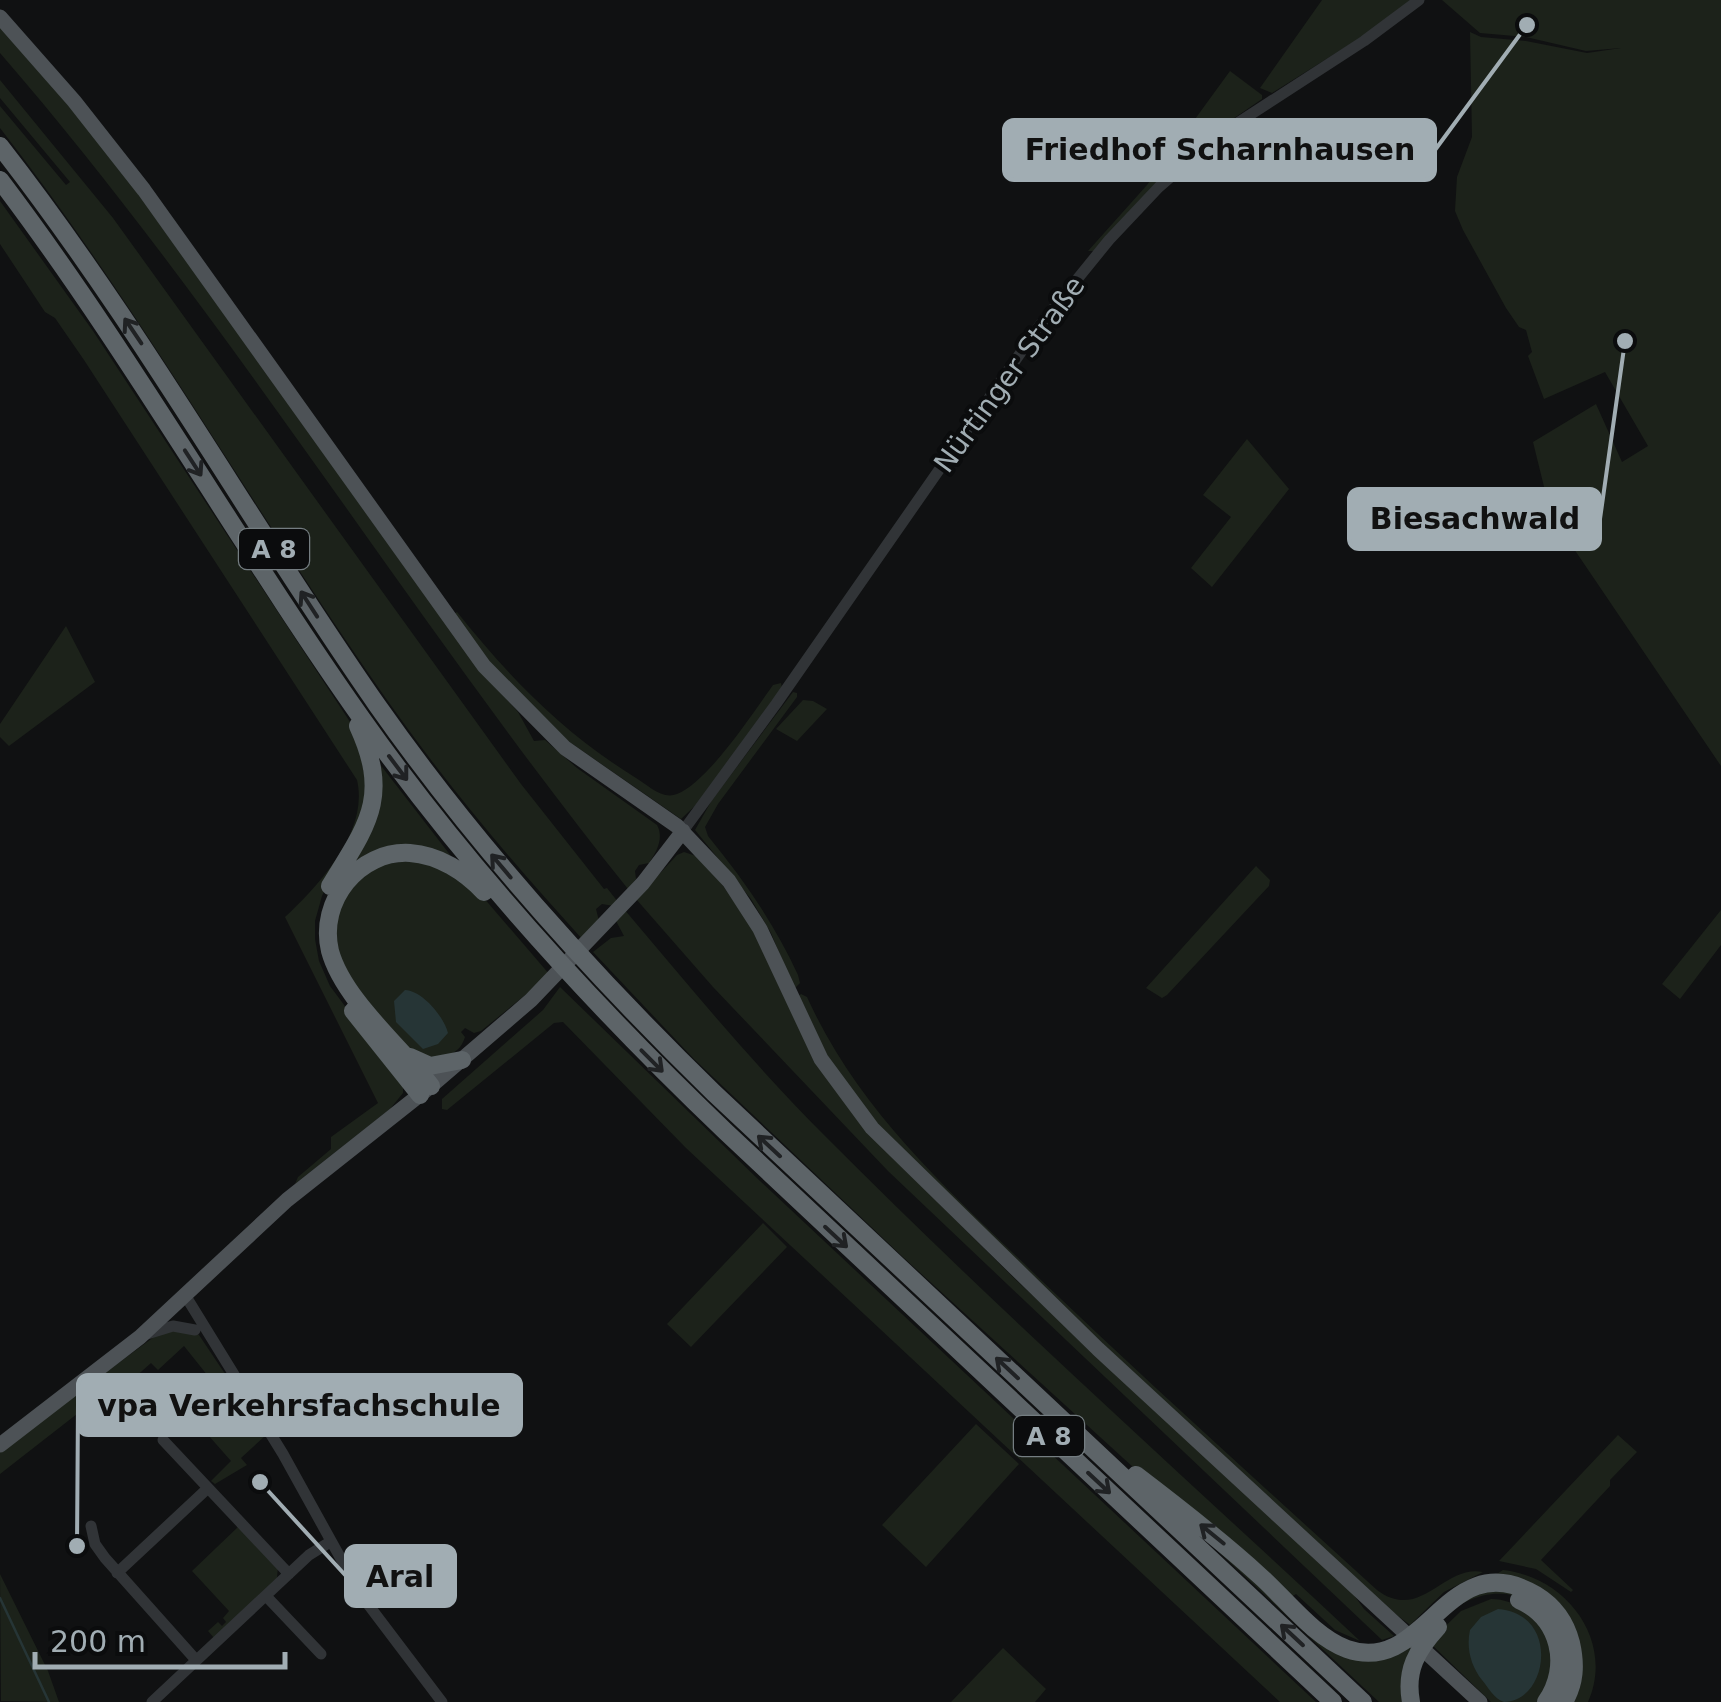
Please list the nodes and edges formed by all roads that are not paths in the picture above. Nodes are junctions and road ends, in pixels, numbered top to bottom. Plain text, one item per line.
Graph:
1 (1419, 0) edge
2 (0, 17) edge
3 (0, 146) edge
4 (0, 180) edge
5 (342, 689) junction
6 (683, 831) junction
7 (530, 931) junction
8 (405, 1054) junction
9 (462, 1060) junction
10 (426, 1091) junction
11 (181, 1299) junction
12 (196, 1330) junction
13 (140, 1337) junction
14 (212, 1342) junction
15 (1078, 1435) junction
16 (163, 1440) dead end
17 (0, 1444) edge
18 (208, 1488) junction
19 (91, 1526) dead end
20 (330, 1542) junction
21 (118, 1573) junction
22 (288, 1574) junction
23 (266, 1596) junction
24 (322, 1654) dead end
25 (196, 1660) junction
26 (152, 1702) edge
27 (442, 1702) edge
28 (1333, 1702) edge
29 (1363, 1702) edge
30 (1411, 1702) edge
31 (1480, 1702) edge
32 (1546, 1702) edge
33 (1564, 1702) edge

1 - 6 street, Nürtinger Straße
2 - 6 main road
15 -> 3 highway, A 8
4 -> 5 highway, A 8
5 -> 7 highway, A 8
5 - 10 highway
6 - 9 main road
6 - 31 main road
7 - 8 highway
7 -> 28 highway, A 8
8 - 9 highway
8 - 10 highway
9 - 10 main road
10 - 11 main road
11 - 12 street
11 - 13 main road
11 - 14 street
12 - 13 street
12 - 14 street
13 - 17 main road
14 - 20 street
29 -> 15 highway, A 8
33 -> 15 highway
16 - 18 street
18 - 21 street
18 - 22 street
19 - 21 street
20 - 22 street
20 - 27 street
21 - 25 street
22 - 23 street
23 - 24 street
23 - 25 street
25 - 26 street
30 - 32 highway

